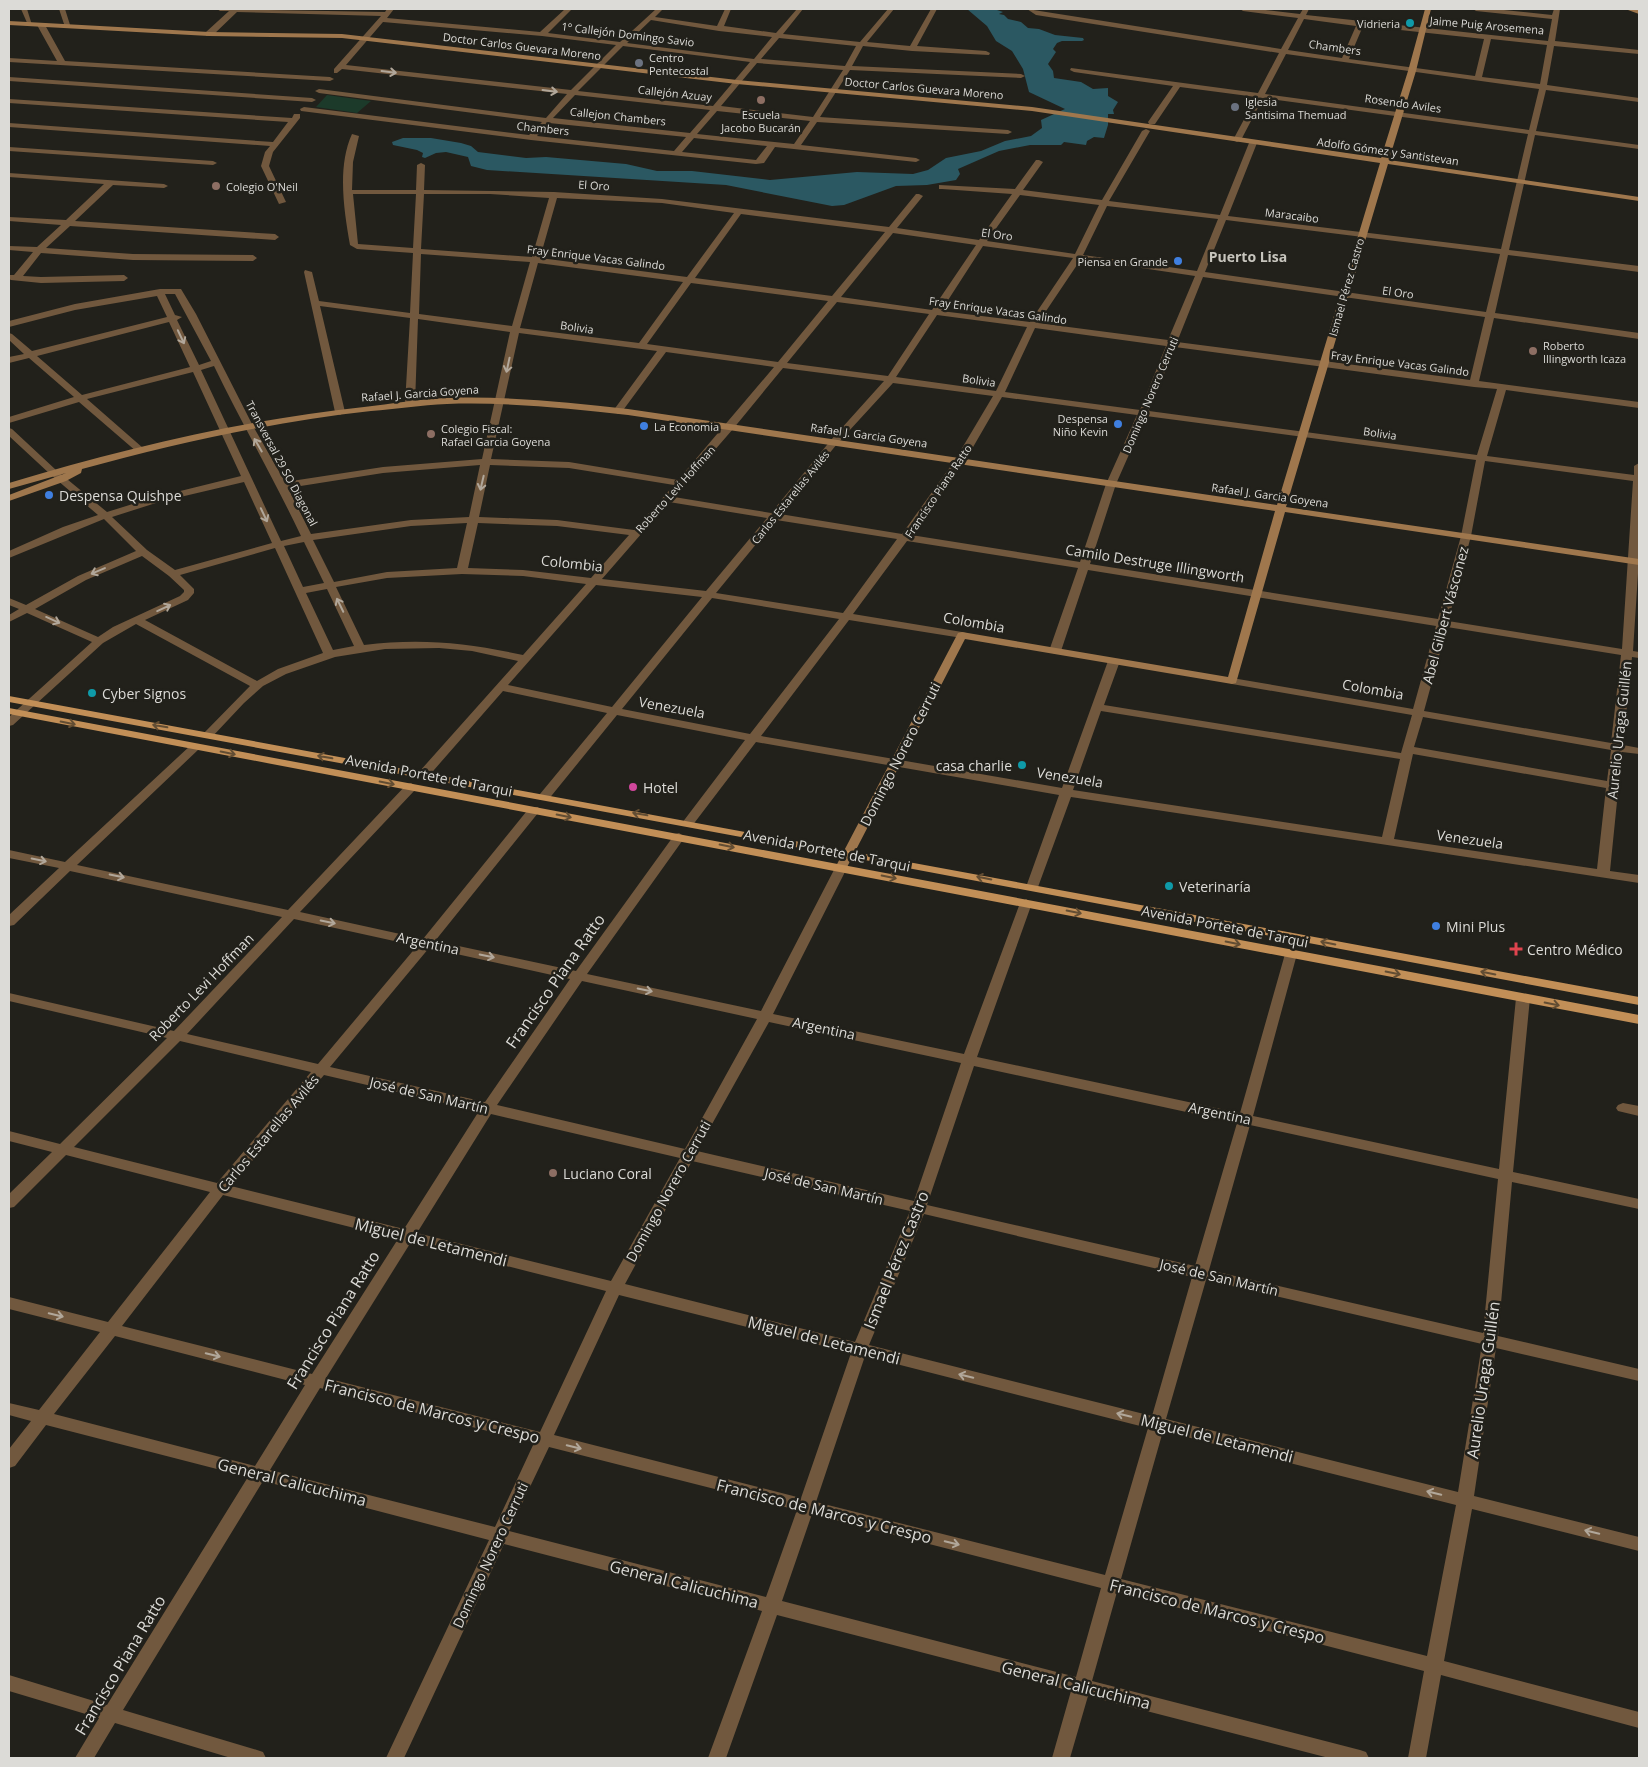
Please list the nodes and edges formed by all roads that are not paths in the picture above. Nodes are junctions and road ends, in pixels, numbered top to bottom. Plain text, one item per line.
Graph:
1 (24, 9) edge
2 (62, 9) edge
3 (220, 9) edge
4 (236, 9) edge
5 (570, 9) edge
6 (660, 9) edge
7 (728, 9) edge
8 (800, 9) edge
9 (892, 9) edge
10 (1030, 9) edge
11 (1243, 9) edge
12 (1306, 9) edge
13 (1428, 9) edge
14 (1476, 9) edge
15 (1630, 9) edge
16 (934, 10) edge
17 (1639, 12) edge
18 (1556, 13) edge
19 (386, 14) edge
20 (649, 18) junction
21 (1301, 18) junction
22 (9, 23) edge
23 (30, 24) junction
24 (1360, 24) junction
25 (41, 25) junction
26 (69, 27) junction
27 (719, 29) junction
28 (1422, 31) junction
29 (209, 34) junction
30 (542, 34) junction
31 (777, 36) junction
32 (1488, 37) junction
33 (364, 40) junction
34 (1552, 43) junction
35 (620, 44) junction
36 (863, 44) junction
37 (912, 49) junction
38 (1284, 52) junction
39 (1639, 52) edge
40 (986, 53) dead end
41 (9, 60) edge
42 (1345, 60) junction
43 (756, 61) junction
44 (62, 63) junction
45 (597, 66) junction
46 (341, 67) junction
47 (847, 68) junction
48 (1413, 69) junction
49 (1074, 70) dead end
50 (1021, 76) dead end
51 (1478, 78) junction
52 (9, 79) edge
53 (330, 79) junction
54 (737, 82) junction
55 (1178, 84) junction
56 (1543, 86) junction
57 (319, 92) junction
58 (834, 92) junction
59 (571, 94) junction
60 (1260, 95) junction
61 (312, 100) junction
62 (1639, 100) edge
63 (9, 101) edge
64 (715, 108) junction
65 (304, 109) junction
66 (1398, 113) junction
67 (293, 120) junction
68 (547, 120) junction
69 (815, 120) junction
70 (1152, 122) dead end
71 (1135, 124) joint
72 (9, 125) edge
73 (1146, 131) dead end
74 (1008, 132) dead end
75 (1532, 132) junction
76 (691, 135) junction
77 (355, 136) dead end
78 (531, 138) junction
79 (1237, 140) junction
80 (1253, 143) junction
81 (274, 144) junction
82 (772, 145) junction
83 (1639, 147) edge
84 (796, 148) junction
85 (9, 149) edge
86 (676, 154) junction
87 (916, 160) dead end
88 (1039, 162) dead end
89 (1383, 162) junction
90 (213, 163) dead end
91 (421, 165) dead end
92 (9, 175) edge
93 (110, 182) junction
94 (1521, 182) junction
95 (164, 186) dead end
96 (942, 187) dead end
97 (419, 191) junction
98 (348, 192) junction
99 (1017, 192) junction
100 (554, 194) junction
101 (919, 196) dead end
102 (1639, 199) edge
103 (282, 202) dead end
104 (1104, 203) junction
105 (740, 211) junction
106 (1222, 217) junction
107 (9, 218) edge
108 (68, 223) junction
109 (892, 230) junction
110 (1360, 235) junction
111 (275, 237) dead end
112 (981, 243) junction
113 (9, 248) edge
114 (40, 250) junction
115 (417, 251) junction
116 (1504, 252) junction
117 (1078, 257) junction
118 (253, 258) dead end
119 (535, 260) junction
120 (1639, 268) edge
121 (308, 272) dead end
122 (1200, 274) junction
123 (13, 277) edge
124 (124, 278) dead end
125 (689, 280) junction
126 (160, 292) junction
127 (1344, 295) junction
128 (835, 300) junction
129 (315, 303) junction
130 (934, 313) junction
131 (192, 314) junction
132 (414, 316) junction
133 (1489, 316) junction
134 (172, 319) junction
135 (9, 324) edge
136 (1032, 326) junction
137 (515, 330) junction
138 (9, 336) edge
139 (1639, 336) edge
140 (1171, 344) junction
141 (641, 347) junction
142 (663, 350) junction
143 (30, 355) junction
144 (9, 360) edge
145 (216, 363) junction
146 (1323, 364) junction
147 (781, 365) junction
148 (196, 368) junction
149 (890, 380) junction
150 (1474, 384) junction
151 (1502, 387) junction
152 (999, 394) junction
153 (81, 398) junction
154 (500, 401) junction
155 (410, 404) junction
156 (1639, 405) edge
157 (340, 412) junction
158 (618, 412) junction
159 (1143, 413) junction
160 (9, 420) edge
161 (248, 426) junction
162 (730, 427) junction
163 (9, 431) edge
164 (225, 431) junction
165 (1301, 434) junction
166 (834, 442) junction
167 (140, 450) junction
168 (1481, 458) junction
169 (960, 461) junction
170 (96, 462) junction
171 (486, 462) junction
172 (1639, 466) edge
173 (53, 472) junction
174 (247, 478) junction
175 (62, 479) junction
176 (1639, 479) edge
177 (681, 483) junction
178 (1111, 484) junction
179 (9, 486) edge
180 (282, 486) junction
181 (9, 498) edge
182 (667, 499) junction
183 (1280, 509) junction
184 (105, 515) junction
185 (774, 516) junction
186 (473, 520) junction
187 (636, 533) junction
188 (1466, 536) junction
189 (307, 537) junction
190 (906, 537) junction
191 (278, 543) junction
192 (142, 552) junction
193 (9, 555) edge
194 (1637, 562) edge
195 (1085, 565) junction
196 (462, 571) junction
197 (173, 574) junction
198 (594, 580) junction
199 (330, 584) junction
200 (300, 591) junction
201 (1256, 593) junction
202 (710, 595) junction
203 (9, 601) edge
204 (26, 608) junction
205 (847, 616) junction
206 (9, 619) edge
207 (138, 621) junction
208 (1443, 622) junction
209 (962, 635) junction
210 (99, 640) junction
211 (362, 649) junction
212 (1055, 651) junction
213 (1627, 653) junction
214 (1639, 654) edge
215 (330, 656) junction
216 (524, 659) junction
217 (1114, 660) junction
218 (1232, 680) junction
219 (257, 685) junction
220 (500, 687) junction
221 (9, 699) edge
222 (31, 703) junction
223 (1096, 707) junction
224 (14, 712) edge
225 (614, 712) junction
226 (1419, 712) junction
227 (9, 724) edge
228 (208, 735) junction
229 (753, 737) junction
230 (195, 747) junction
231 (1618, 748) junction
232 (1639, 751) edge
233 (1408, 754) junction
234 (896, 763) junction
235 (423, 774) junction
236 (1612, 786) junction
237 (411, 787) junction
238 (1065, 792) junction
239 (544, 797) junction
240 (534, 810) junction
241 (688, 823) junction
242 (679, 837) junction
243 (1387, 842) junction
244 (849, 853) junction
245 (9, 854) edge
246 (70, 866) junction
247 (841, 868) junction
248 (1603, 874) junction
249 (1639, 879) edge
250 (1032, 887) junction
251 (1026, 903) junction
252 (292, 914) junction
253 (9, 922) edge
254 (427, 943) junction
255 (1291, 954) junction
256 (579, 976) junction
257 (9, 998) edge
258 (1523, 998) junction
259 (1639, 1001) edge
260 (765, 1016) junction
261 (1639, 1020) edge
262 (177, 1036) junction
263 (969, 1060) junction
264 (321, 1070) junction
265 (488, 1108) junction
266 (1624, 1108) dead end
267 (1639, 1111) edge
268 (1245, 1119) junction
269 (9, 1136) edge
270 (62, 1149) junction
271 (688, 1155) junction
272 (1507, 1176) junction
273 (220, 1189) junction
274 (9, 1203) edge
275 (1639, 1204) edge
276 (919, 1208) junction
277 (406, 1236) junction
278 (1201, 1273) junction
279 (615, 1288) junction
280 (9, 1303) edge
281 (111, 1329) junction
282 (1490, 1340) junction
283 (860, 1349) junction
284 (1639, 1375) edge
285 (316, 1381) junction
286 (9, 1409) edge
287 (43, 1418) junction
288 (1158, 1424) junction
289 (544, 1439) junction
290 (9, 1461) edge
291 (259, 1474) junction
292 (1465, 1501) junction
293 (806, 1506) junction
294 (498, 1536) junction
295 (1639, 1544) edge
296 (1112, 1584) junction
297 (772, 1606) junction
298 (1435, 1666) junction
299 (9, 1682) edge
300 (1082, 1686) junction
301 (110, 1713) junction
302 (1639, 1720) edge
303 (84, 1758) edge
304 (257, 1758) edge
305 (395, 1758) edge
306 (717, 1758) edge
307 (1061, 1758) edge
308 (1360, 1758) edge
309 (1417, 1758) edge

1 - 23 street
2 - 26 street
3 - 4 street, 1º Callejón Domingo Savio
4 - 19 street, 1º Callejón Domingo Savio
4 - 29 street
5 - 30 street
6 - 20 street
7 - 27 street
8 - 31 street
9 - 36 street
10 - 38 street, Chambers
11 - 21 street, Jaime Puig Arosemena
12 - 21 street
13 - 28 street, Ismael Pérez Castro
14 - 18 street
15 - 17 street
16 - 37 street
18 - 34 street
19 - 30 street, 1º Callejón Domingo Savio
19 - 33 street
20 - 27 street
20 - 35 street
21 - 24 street, Jaime Puig Arosemena
21 - 38 street
22 - 23 street, Doctor Carlos Guevara Moreno
23 - 25 street, Doctor Carlos Guevara Moreno
24 - 28 street, Jaime Puig Arosemena
24 - 42 street
25 - 26 street, Doctor Carlos Guevara Moreno
25 - 44 street
26 - 29 street, Doctor Carlos Guevara Moreno
27 - 31 street
28 - 32 street, Jaime Puig Arosemena
28 - 48 street, Ismael Pérez Castro
29 - 33 street, Doctor Carlos Guevara Moreno
30 - 35 street, 1º Callejón Domingo Savio
31 - 36 street
31 - 43 street
32 - 34 street, Jaime Puig Arosemena
32 - 51 street
33 - 45 street, Doctor Carlos Guevara Moreno
33 - 46 street
34 - 39 street, Jaime Puig Arosemena
34 - 56 street
35 - 43 street, 1º Callejón Domingo Savio
35 - 45 street
36 - 37 street
36 - 47 street
37 - 40 street
38 - 42 street, Chambers
38 - 60 street
41 - 44 street
42 - 48 street, Chambers
43 - 47 street, 1º Callejón Domingo Savio
43 - 54 street
44 - 53 street
45 - 54 street, Doctor Carlos Guevara Moreno
45 - 59 street
46 - 53 street
46 -> 59 street, Callejón Azuay
47 - 50 street, 1º Callejón Domingo Savio
47 - 58 street
48 - 51 street, Chambers
48 - 66 street, Ismael Pérez Castro
49 - 55 street, Rosendo Aviles
51 - 56 street, Chambers
52 - 61 street
53 - 57 street
54 - 58 street, Doctor Carlos Guevara Moreno
54 - 64 street
55 - 60 street, Rosendo Aviles
55 - 70 street
56 - 62 street, Chambers
56 - 75 street
57 - 61 street
57 - 68 street, Callejon Chambers
58 - 69 street
58 - 71 street, Doctor Carlos Guevara Moreno
59 - 64 street, Callejón Azuay
59 - 68 street
60 - 66 street, Rosendo Aviles
60 - 79 street
61 - 65 street
63 - 67 street
64 - 69 street, Callejón Azuay
64 - 76 street
65 - 67 street
65 - 78 street, Chambers
66 - 75 street, Rosendo Aviles
66 - 89 street, Ismael Pérez Castro
67 - 81 street
68 - 76 street, Callejon Chambers
68 - 78 street
69 - 74 street, Callejón Azuay
69 - 84 street
71 - 79 street, Adolfo Gómez y Santistevan
72 - 81 street
73 - 104 street, Francisco Piana Ratto
75 - 83 street, Rosendo Aviles
75 - 94 street
76 - 82 street, Callejon Chambers
76 - 86 street
77 - 98 street
78 - 86 street, Chambers
79 - 80 street, Adolfo Gómez y Santistevan
80 - 89 street, Adolfo Gómez y Santistevan
80 - 106 street, Domingo Norero Cerruti
81 - 103 street
82 - 84 street, Callejon Chambers
82 - 86 street, Chambers
84 - 87 street, Callejon Chambers
85 - 90 street
88 - 99 street, Carlos Estarellas Avilés
89 - 94 street, Adolfo Gómez y Santistevan
89 - 110 street, Ismael Pérez Castro
91 - 97 street
92 - 93 street
93 - 95 street
93 - 108 street
94 - 102 street, Adolfo Gómez y Santistevan
94 - 116 street
96 - 99 street, Maracaibo
97 - 98 street, El Oro
97 - 100 street, El Oro
97 - 115 street
98 - 115 street, Fray Enrique Vacas Galindo
99 - 104 street, Maracaibo
99 - 112 street, Carlos Estarellas Avilés
100 - 105 street, El Oro
100 - 119 street
101 - 109 street, Roberto Levi Hoffman
104 - 106 street, Maracaibo
104 - 117 street, Francisco Piana Ratto
105 - 109 street, El Oro
105 - 125 street
106 - 110 street, Maracaibo
106 - 122 street, Domingo Norero Cerruti
107 - 108 street
108 - 111 street
108 - 114 street
109 - 112 street, El Oro
109 - 128 street, Roberto Levi Hoffman
110 - 116 street, Maracaibo
110 - 127 street, Ismael Pérez Castro
112 - 117 street, El Oro
112 - 130 street, Carlos Estarellas Avilés
113 - 114 street
114 - 118 street
114 - 123 street
115 - 119 street, Fray Enrique Vacas Galindo
115 - 132 street
116 - 120 street, Maracaibo
116 - 133 street
117 - 122 street, El Oro
117 - 136 street, Francisco Piana Ratto
119 - 125 street, Fray Enrique Vacas Galindo
119 - 137 street
121 - 129 street
122 - 127 street, El Oro
122 - 140 street, Domingo Norero Cerruti
123 - 124 street
125 - 128 street, Fray Enrique Vacas Galindo
125 - 141 street
126 - 131 street, Transversal 29 SO Diagonal
126 - 134 street
126 - 135 street
127 - 133 street, El Oro
127 - 146 street, Ismael Pérez Castro
128 - 130 street, Fray Enrique Vacas Galindo
128 - 147 street, Roberto Levi Hoffman
129 - 132 street, Bolivia
129 - 157 street
130 - 136 street, Fray Enrique Vacas Galindo
130 - 149 street, Carlos Estarellas Avilés
131 - 134 street
131 - 145 street, Transversal 29 SO Diagonal
132 - 137 street, Bolivia
132 - 155 street
133 - 139 street, El Oro
133 - 150 street
134 - 143 street
134 -> 148 street
136 - 140 street, Fray Enrique Vacas Galindo
136 - 152 street, Francisco Piana Ratto
137 - 141 street, Bolivia
137 -> 154 street
138 - 143 street
140 - 146 street, Fray Enrique Vacas Galindo
140 - 159 street, Domingo Norero Cerruti
141 - 142 street, Bolivia
142 - 147 street, Bolivia
142 - 158 street
143 - 144 street
143 - 153 street
145 - 148 street
145 - 161 street, Transversal 29 SO Diagonal
146 - 150 street, Fray Enrique Vacas Galindo
146 - 165 street, Ismael Pérez Castro
147 - 149 street, Bolivia
147 - 162 street, Roberto Levi Hoffman
148 - 153 street
148 - 164 street
149 - 152 street, Bolivia
149 - 166 street, Carlos Estarellas Avilés
150 - 151 street, Fray Enrique Vacas Galindo
151 - 156 street, Fray Enrique Vacas Galindo
151 - 168 street, Abel Gilbert Vásconez
152 - 159 street, Bolivia
152 - 169 street, Francisco Piana Ratto
153 - 160 street
153 - 167 street
154 - 155 street, Rafael J. Garcia Goyena
154 - 158 street, Rafael J. Garcia Goyena
154 - 171 street
155 - 157 street, Rafael J. Garcia Goyena
157 - 161 street, Rafael J. Garcia Goyena
158 - 162 street, Rafael J. Garcia Goyena
159 - 165 street, Bolivia
159 - 178 street, Domingo Norero Cerruti
161 - 164 street, Rafael J. Garcia Goyena
180 -> 161 street, Transversal 29 SO Diagonal
162 - 166 street, Rafael J. Garcia Goyena
162 - 177 street, Roberto Levi Hoffman
163 - 173 street
164 - 167 street, Rafael J. Garcia Goyena
164 - 174 street
165 - 168 street, Bolivia
165 - 183 street, Ismael Pérez Castro
166 - 169 street, Rafael J. Garcia Goyena
166 - 185 street, Carlos Estarellas Avilés
167 - 170 street, Rafael J. Garcia Goyena
168 - 176 street, Bolivia
168 - 188 street, Abel Gilbert Vásconez
169 - 178 street, Rafael J. Garcia Goyena
169 - 190 street, Francisco Piana Ratto
170 - 173 street, Rafael J. Garcia Goyena
170 - 175 street, Rafael J. Garcia Goyena
171 - 177 street
171 - 180 street
171 -> 186 street
172 - 176 street, Aurelio Uraga Guillén
173 - 175 street
173 - 179 street, Rafael J. Garcia Goyena
174 - 184 street
174 -> 191 street
175 - 181 street, Rafael J. Garcia Goyena
175 - 184 street
176 - 194 street, Aurelio Uraga Guillén
177 - 182 street, Roberto Levi Hoffman
178 - 183 street, Rafael J. Garcia Goyena
178 - 195 street, Domingo Norero Cerruti
180 - 189 street, Transversal 29 SO Diagonal
182 - 185 street, Camilo Destruge Illingworth
182 - 187 street, Roberto Levi Hoffman
183 - 188 street, Rafael J. Garcia Goyena
183 - 201 street, Ismael Pérez Castro
184 - 192 street
184 - 193 street
185 - 190 street, Camilo Destruge Illingworth
185 - 202 street, Carlos Estarellas Avilés
186 - 187 street
186 - 189 street
186 - 196 street
187 - 198 street, Roberto Levi Hoffman
188 - 194 street, Rafael J. Garcia Goyena
188 - 208 street, Abel Gilbert Vásconez
189 - 191 street
189 - 199 street, Transversal 29 SO Diagonal
190 - 195 street, Camilo Destruge Illingworth
190 - 205 street, Francisco Piana Ratto
191 - 197 street
191 - 200 street
192 - 197 street
192 -> 204 street
194 - 213 street, Aurelio Uraga Guillén
195 - 201 street, Camilo Destruge Illingworth
195 - 212 street, Domingo Norero Cerruti
196 - 198 street, Colombia
196 - 199 street, Colombia
207 -> 197 street
198 - 202 street, Colombia
198 - 216 street, Roberto Levi Hoffman
199 - 200 street, Colombia
211 -> 199 street, Transversal 29 SO Diagonal
200 - 215 street
201 - 208 street, Camilo Destruge Illingworth
201 - 218 street, Ismael Pérez Castro
202 - 205 street, Colombia
202 - 225 street, Carlos Estarellas Avilés
203 - 204 street
204 - 206 street
204 -> 210 street
205 - 209 street, Colombia
205 - 229 street, Francisco Piana Ratto
207 - 210 street
207 - 219 street
208 - 213 street, Camilo Destruge Illingworth
208 - 226 street, Abel Gilbert Vásconez
209 - 212 street, Colombia
209 - 234 street, Domingo Norero Cerruti
210 - 222 street
211 - 215 street
211 - 216 street
212 - 217 street, Colombia
213 - 214 street, Camilo Destruge Illingworth
213 - 231 street, Aurelio Uraga Guillén
215 - 219 street
216 - 220 street, Roberto Levi Hoffman
217 - 218 street, Colombia
217 - 223 street
218 - 226 street, Colombia
219 - 228 street
220 - 225 street, Venezuela
220 - 235 street, Roberto Levi Hoffman
221 - 222 main road, Avenida Portete de Tarqui
222 - 224 street
228 -> 222 main road, Avenida Portete de Tarqui
223 - 233 street
223 - 238 street
224 - 227 street
224 -> 230 main road, Avenida Portete de Tarqui
225 - 229 street, Venezuela
225 - 239 street, Carlos Estarellas Avilés
226 - 231 street, Colombia
226 - 233 street, Abel Gilbert Vásconez
235 -> 228 main road, Avenida Portete de Tarqui
229 - 234 street, Venezuela
229 - 241 street, Francisco Piana Ratto
230 -> 237 main road, Avenida Portete de Tarqui
230 - 246 street
231 - 232 street, Colombia
231 - 236 street, Aurelio Uraga Guillén
233 - 236 street
233 - 243 street, Abel Gilbert Vásconez
234 - 238 street, Venezuela
234 - 244 street, Domingo Norero Cerruti
235 - 239 main road, Avenida Portete de Tarqui
236 - 248 street, Aurelio Uraga Guillén
237 - 240 main road, Avenida Portete de Tarqui
237 - 252 street, Roberto Levi Hoffman
238 - 243 street, Venezuela
238 - 250 street
241 -> 239 main road, Avenida Portete de Tarqui
240 -> 242 main road, Avenida Portete de Tarqui
240 - 254 street, Carlos Estarellas Avilés
241 - 244 main road, Avenida Portete de Tarqui
242 -> 247 main road, Avenida Portete de Tarqui
242 - 256 street, Francisco Piana Ratto
243 - 248 street, Venezuela
244 - 247 street, Domingo Norero Cerruti
250 -> 244 main road, Avenida Portete de Tarqui
245 -> 246 street, Argentina
246 -> 252 street, Argentina
246 - 253 street
247 -> 251 main road, Avenida Portete de Tarqui
247 - 260 street, Domingo Norero Cerruti
248 - 249 street, Venezuela
259 -> 250 main road, Avenida Portete de Tarqui
251 -> 255 main road, Avenida Portete de Tarqui
251 - 263 street, Ismael Pérez Castro
252 -> 254 street, Argentina
252 - 262 street, Roberto Levi Hoffman
254 -> 256 street, Argentina
254 - 264 street, Carlos Estarellas Avilés
255 -> 258 main road, Avenida Portete de Tarqui
255 - 268 street
256 -> 260 street, Argentina
256 - 265 street, Francisco Piana Ratto
257 - 262 street, José de San Martín
258 -> 261 main road, Avenida Portete de Tarqui
258 - 272 street, Aurelio Uraga Guillén
260 - 263 street, Argentina
260 - 271 street, Domingo Norero Cerruti
262 - 264 street, José de San Martín
262 - 270 street, Roberto Levi Hoffman
263 - 268 street, Argentina
263 - 276 street, Ismael Pérez Castro
264 - 265 street, José de San Martín
264 - 273 street, Carlos Estarellas Avilés
265 - 271 street, José de San Martín
265 - 277 street, Francisco Piana Ratto
266 - 267 street
268 - 272 street, Argentina
268 - 278 street
269 - 270 street, Miguel de Letamendi
270 - 273 street, Miguel de Letamendi
270 - 274 street, Roberto Levi Hoffman
271 - 276 street, José de San Martín
271 - 279 street, Domingo Norero Cerruti
272 - 275 street, Argentina
272 - 282 street, Aurelio Uraga Guillén
273 - 277 street, Miguel de Letamendi
273 - 281 street, Carlos Estarellas Avilés
276 - 278 street, José de San Martín
276 - 283 street, Ismael Pérez Castro
277 - 279 street, Miguel de Letamendi
277 - 285 street, Francisco Piana Ratto
278 - 282 street, José de San Martín
278 - 288 street
279 - 283 street, Miguel de Letamendi
279 - 289 street, Domingo Norero Cerruti
280 -> 281 street, Francisco de Marcos y Crespo
281 -> 285 street, Francisco de Marcos y Crespo
281 - 287 street, Carlos Estarellas Avilés
282 - 284 street, José de San Martín
282 - 292 street, Aurelio Uraga Guillén
288 -> 283 street, Miguel de Letamendi
283 - 293 street, Ismael Pérez Castro
285 - 289 street, Francisco de Marcos y Crespo
285 - 291 street, Francisco Piana Ratto
286 - 287 street, General Calicuchima
287 - 290 street, Carlos Estarellas Avilés
287 - 291 street, General Calicuchima
292 -> 288 street, Miguel de Letamendi
288 - 296 street
289 -> 293 street, Francisco de Marcos y Crespo
289 - 294 street, Domingo Norero Cerruti
291 - 294 street, General Calicuchima
291 - 301 street, Francisco Piana Ratto
295 -> 292 street, Miguel de Letamendi
292 - 298 street, Aurelio Uraga Guillén
293 -> 296 street, Francisco de Marcos y Crespo
293 - 297 street, Ismael Pérez Castro
294 - 297 street, General Calicuchima
294 - 305 street, Domingo Norero Cerruti
296 - 298 street, Francisco de Marcos y Crespo
296 - 300 street
297 - 300 street, General Calicuchima
297 - 306 street, Ismael Pérez Castro
298 - 302 street, Francisco de Marcos y Crespo
298 - 309 street, Aurelio Uraga Guillén
299 - 301 street
300 - 307 street
300 - 308 street, General Calicuchima
301 - 303 street, Francisco Piana Ratto
301 - 304 street

